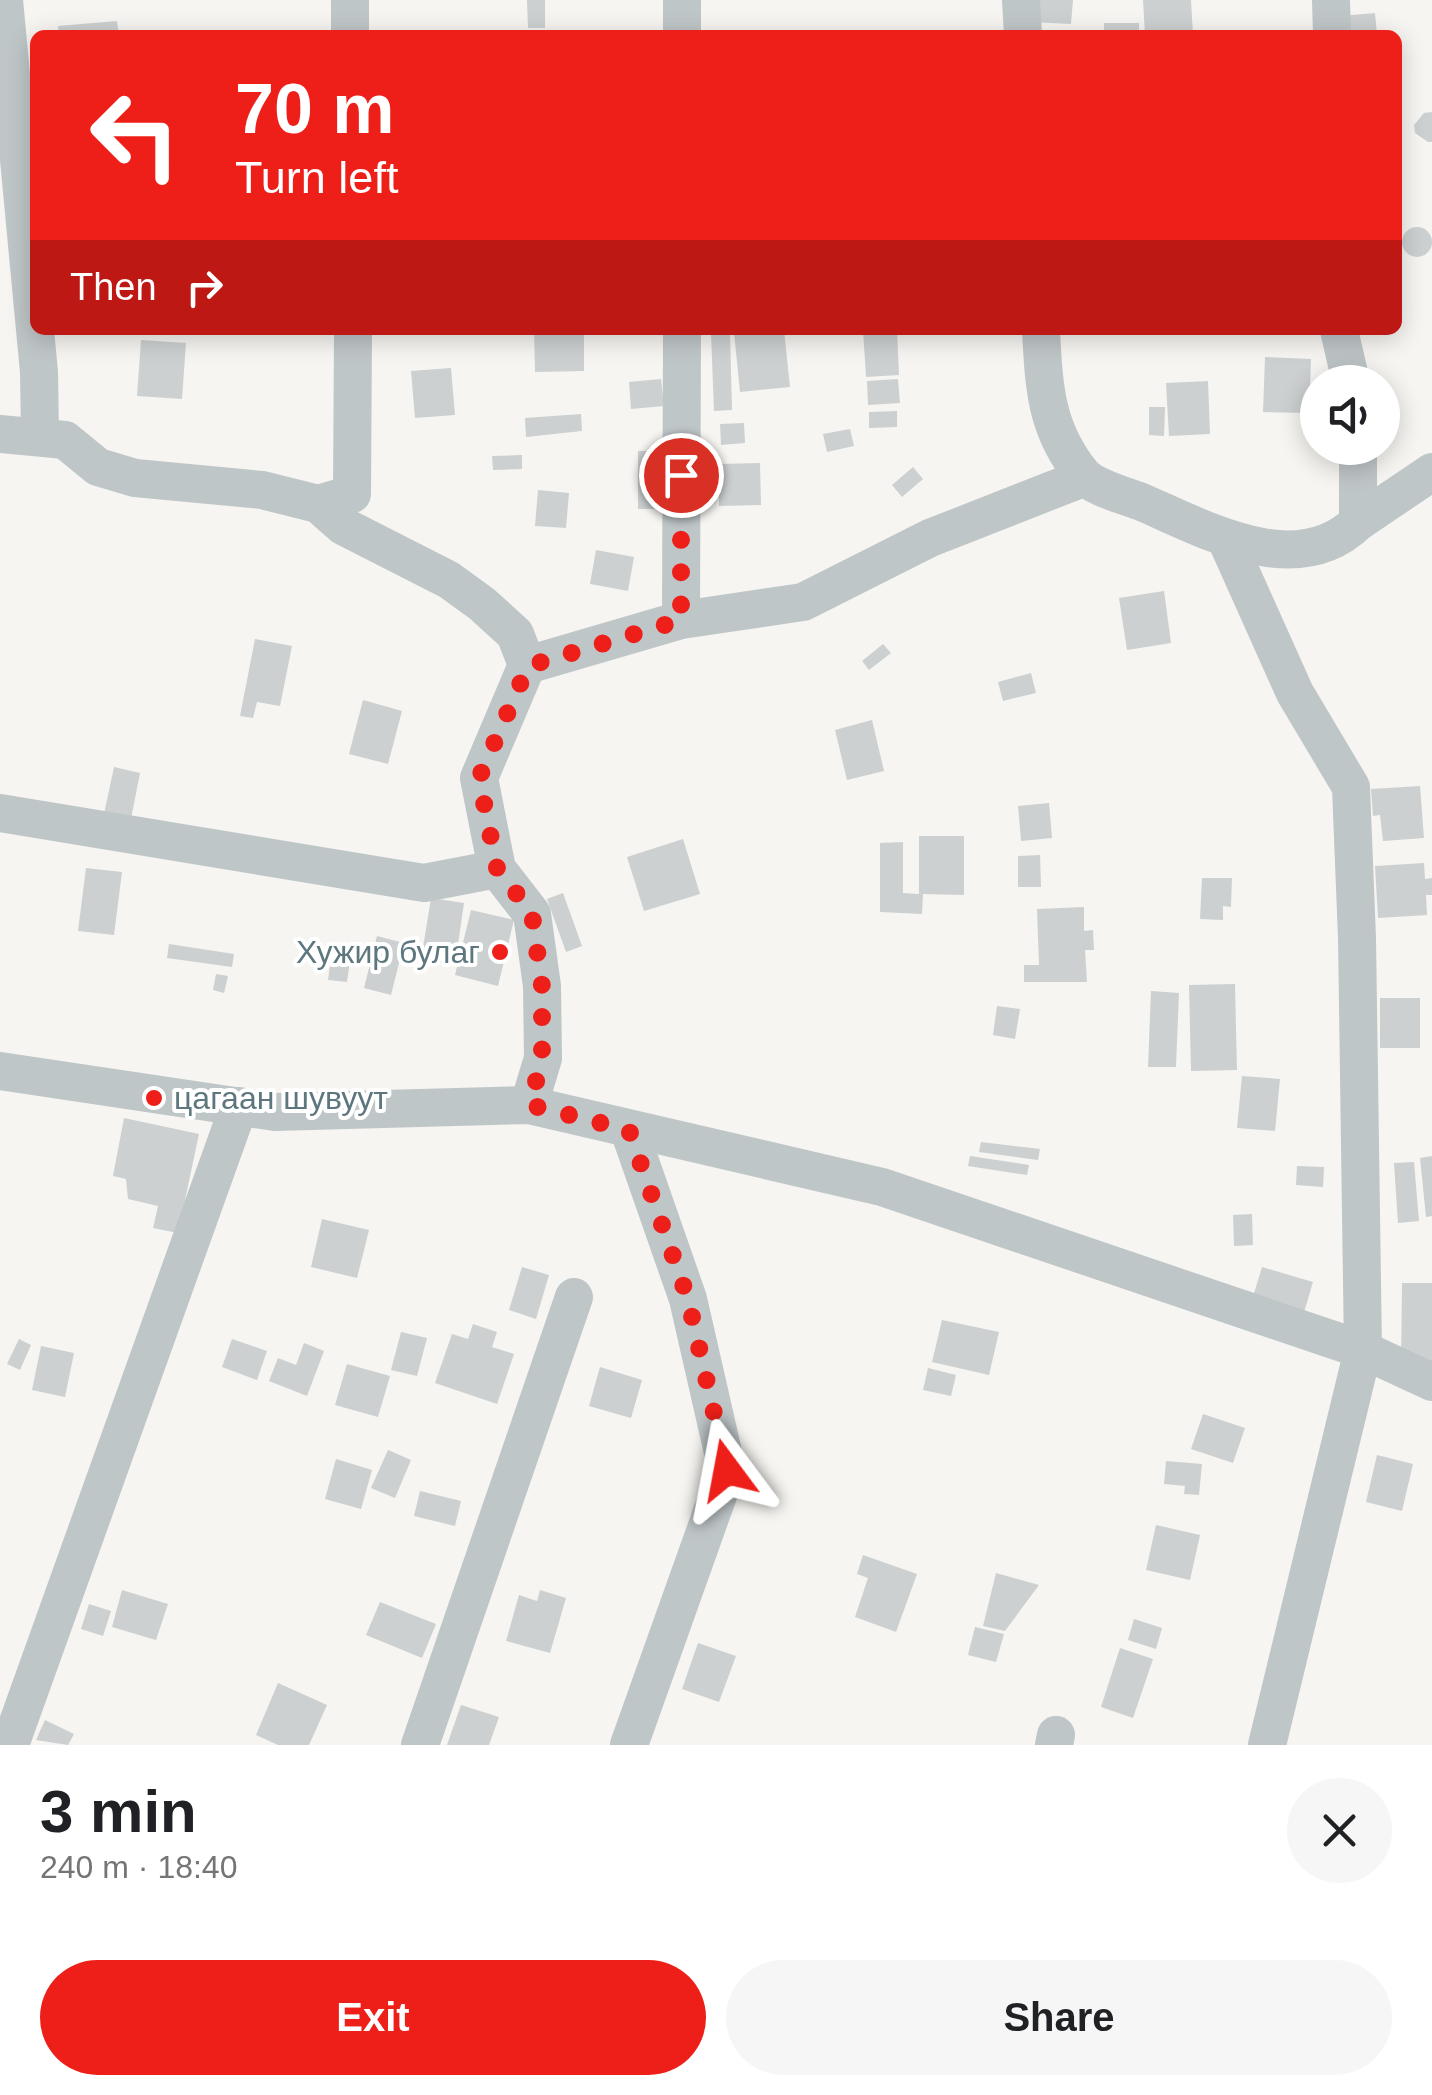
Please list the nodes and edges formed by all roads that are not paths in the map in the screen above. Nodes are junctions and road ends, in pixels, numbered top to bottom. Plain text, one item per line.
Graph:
1 (4, 0) edge
2 (350, 0) edge
3 (682, 0) edge
4 (1022, 0) edge
5 (1331, 0) edge
6 (350, 30) edge
7 (682, 30) edge
8 (1024, 30) edge
9 (1332, 30) edge
10 (30, 284) edge
11 (35, 335) edge
12 (354, 335) edge
13 (682, 335) edge
14 (1041, 335) edge
15 (1340, 335) edge
16 (1347, 365) edge
17 (0, 434) edge
18 (40, 435) junction
19 (1358, 465) edge
20 (1432, 472) edge
21 (1084, 478) junction
22 (318, 504) junction
23 (1358, 522) junction
24 (1226, 538) junction
25 (681, 620) junction
26 (528, 666) junction
27 (0, 813) edge
28 (497, 868) junction
29 (0, 1071) edge
30 (530, 1105) junction
31 (239, 1106) junction
32 (629, 1130) junction
33 (574, 1296) dead end
34 (1363, 1350) junction
35 (1432, 1382) edge
36 (10, 1745) edge
37 (420, 1745) edge
38 (629, 1745) edge
39 (1267, 1745) edge

1 - 10 street
2 - 6 street
3 - 7 street
4 - 8 street
5 - 9 street
11 - 18 street
12 - 22 street
13 - 25 street
14 - 21 street
15 - 16 street
17 - 18 street
18 - 22 street
19 - 23 street
20 - 23 street
21 - 24 street
21 - 25 street
22 - 26 street
23 - 24 street
24 - 34 street
25 - 26 street
26 - 28 street
27 - 28 street
28 - 30 street
29 - 31 street
30 - 31 street
30 - 32 street
31 - 36 street
32 - 34 street
32 - 38 street
33 - 37 street
34 - 35 street
34 - 39 street

